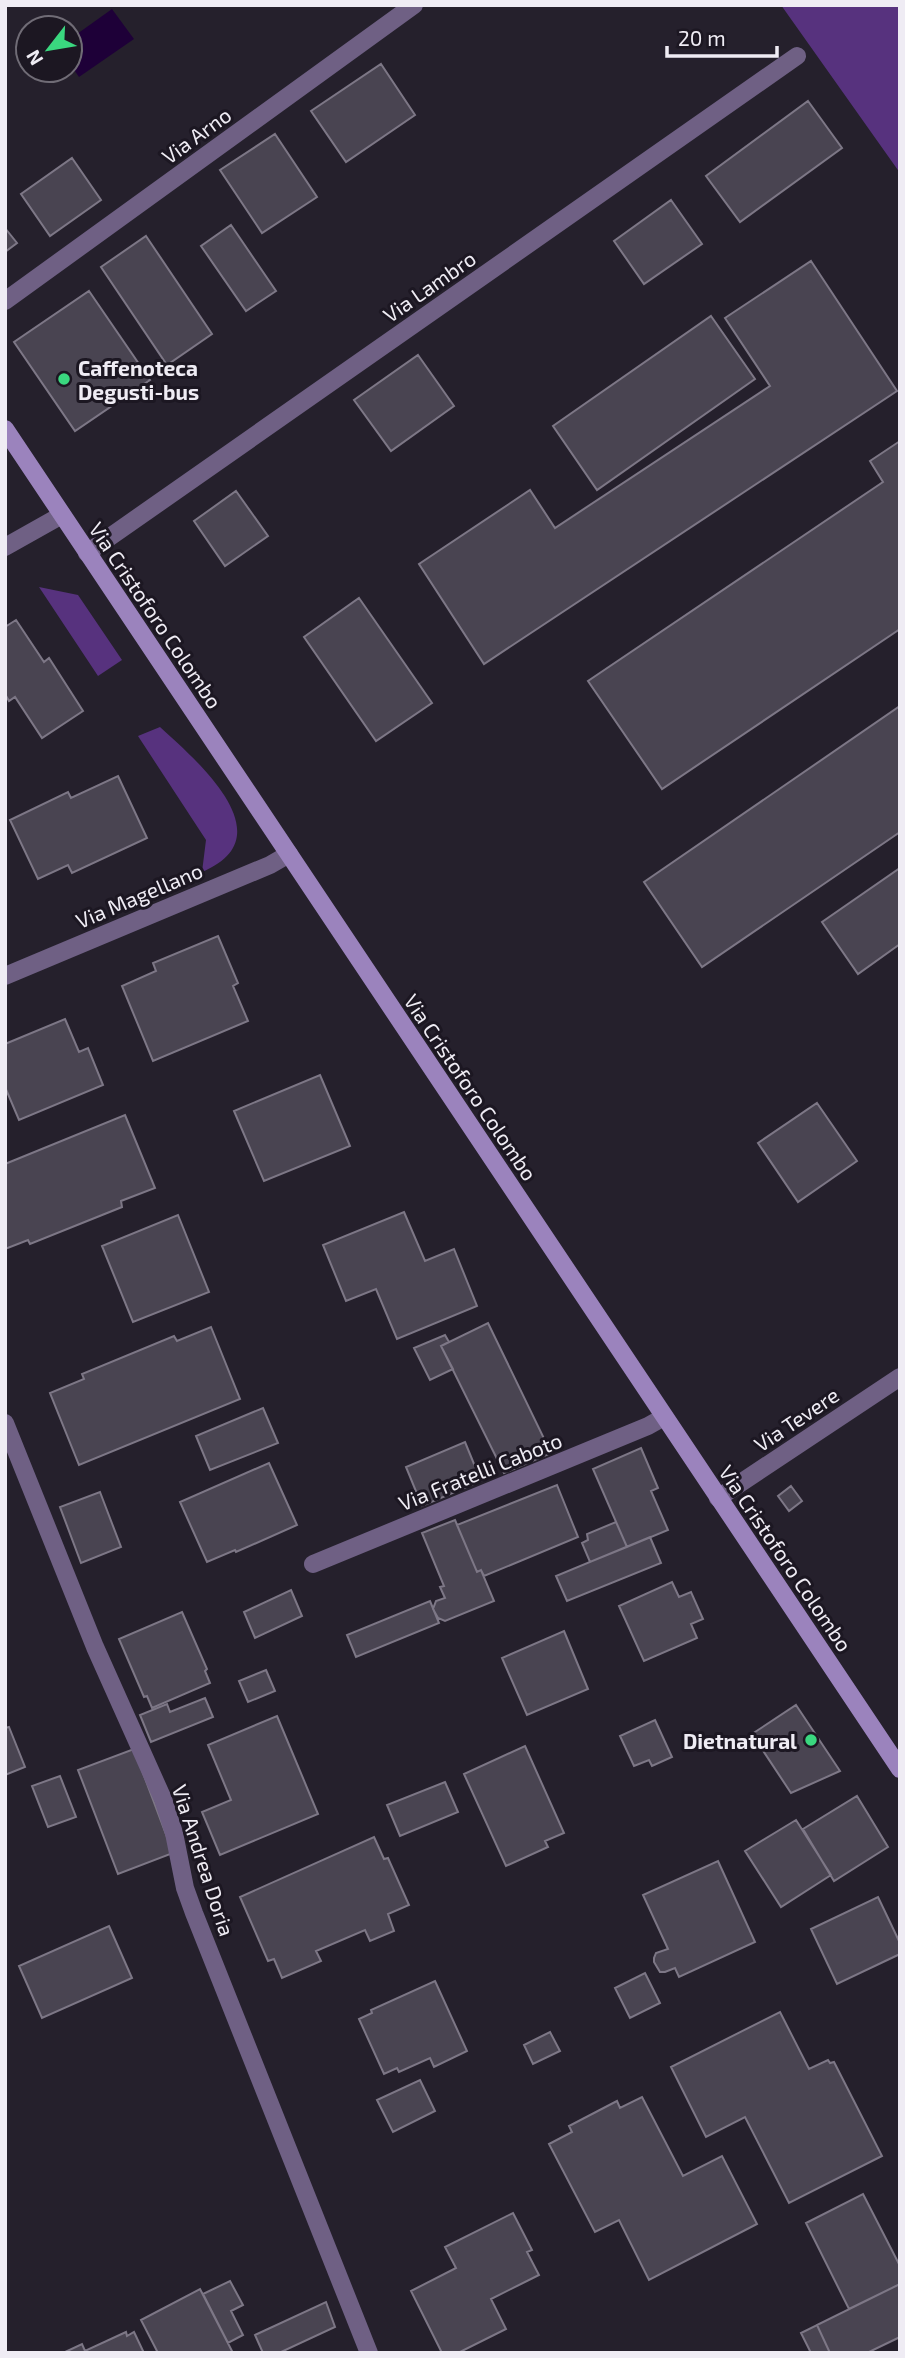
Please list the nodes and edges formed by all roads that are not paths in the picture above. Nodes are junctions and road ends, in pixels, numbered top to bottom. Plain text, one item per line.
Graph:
1 (414, 5) edge
2 (797, 56) dead end
3 (5, 301) edge
4 (5, 429) edge
5 (62, 515) junction
6 (5, 547) edge
7 (88, 554) junction
8 (289, 854) junction
9 (5, 976) edge
10 (900, 1377) edge
11 (664, 1417) junction
12 (5, 1423) edge
13 (718, 1498) junction
14 (313, 1564) dead end
15 (900, 1769) edge
16 (369, 2353) edge

1 - 3 street, Via Arno
2 - 7 street, Via Lambro
4 - 5 street, Via Cristoforo Colombo
5 - 6 street
5 - 7 street, Via Cristoforo Colombo
7 - 8 street, Via Cristoforo Colombo
8 - 9 street, Via Magellano
8 - 11 street, Via Cristoforo Colombo
10 - 13 street, Via Tevere
11 - 13 street, Via Cristoforo Colombo
11 - 14 street, Via Fratelli Caboto
12 - 16 street, Via Andrea Doria
13 - 15 street, Via Cristoforo Colombo

